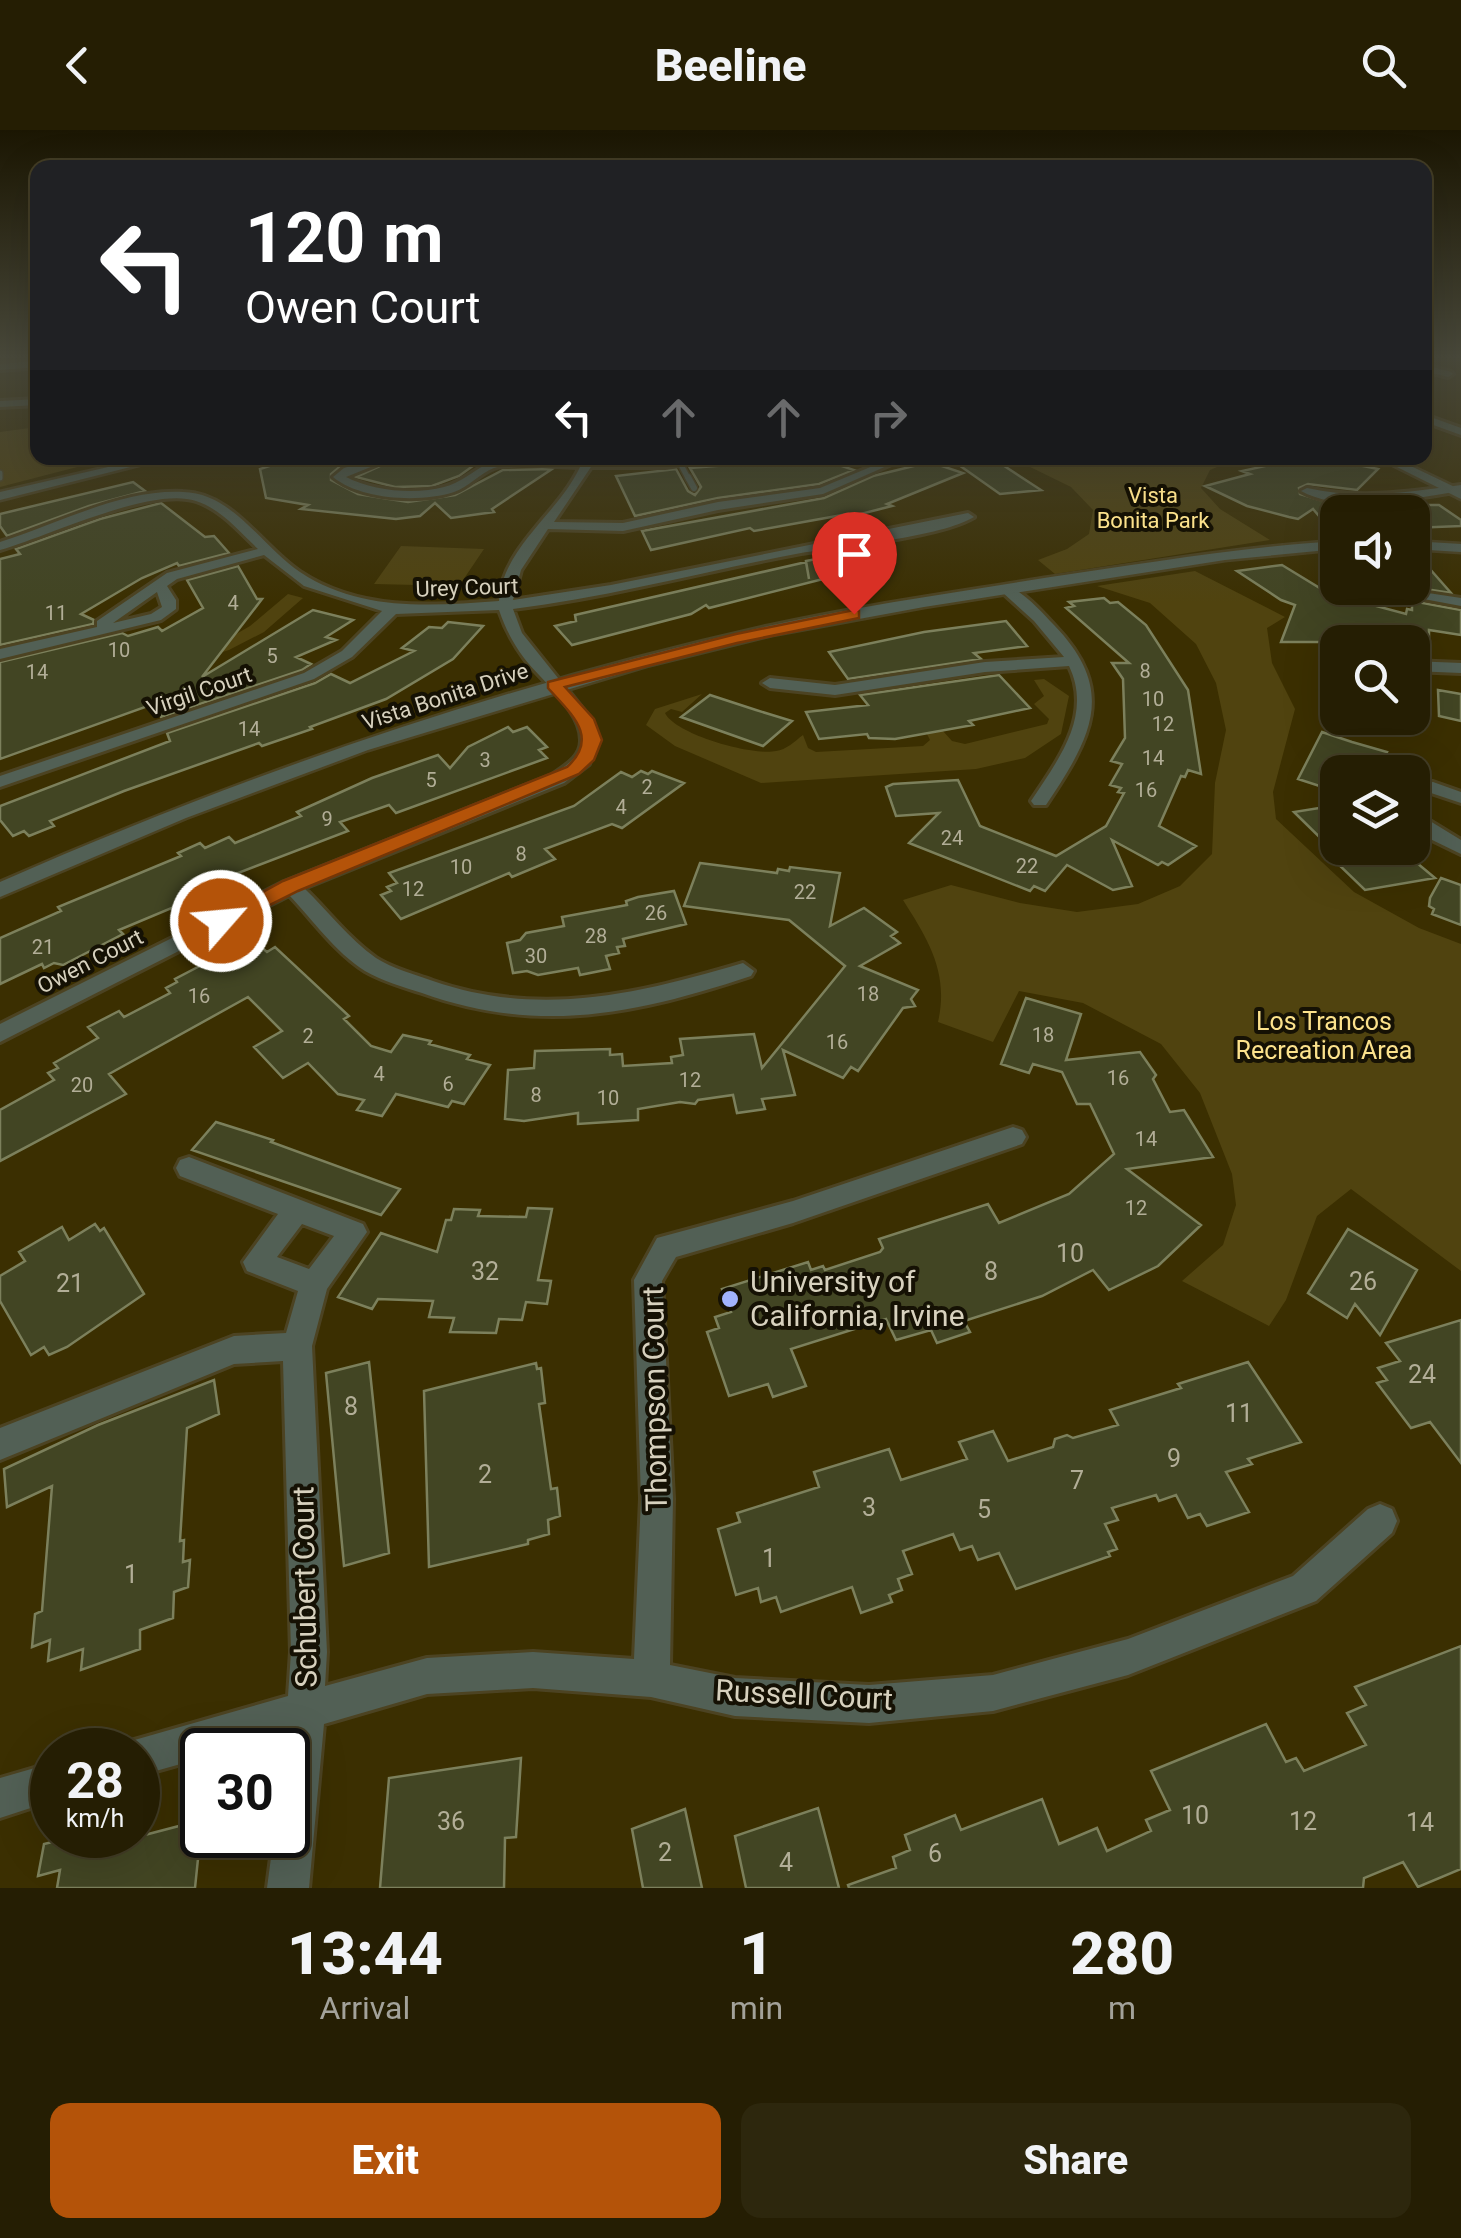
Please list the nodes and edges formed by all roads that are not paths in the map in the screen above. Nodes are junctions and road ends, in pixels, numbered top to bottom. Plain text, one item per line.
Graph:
1 (131, 465) edge
2 (365, 465) edge
3 (487, 465) edge
4 (586, 465) edge
5 (681, 465) edge
6 (884, 465) edge
7 (1400, 465) edge
8 (694, 488) dead end
9 (1457, 491) edge
10 (1306, 492) dead end
11 (0, 496) edge
12 (968, 516) dead end
13 (545, 524) junction
14 (0, 546) edge
15 (1320, 547) edge
16 (1430, 547) edge
17 (1461, 548) edge
18 (266, 551) junction
19 (160, 585) junction
20 (1007, 589) junction
21 (1430, 597) edge
22 (1461, 602) edge
23 (505, 606) junction
24 (393, 609) junction
25 (92, 630) junction
26 (0, 654) edge
27 (1075, 661) junction
28 (1430, 667) edge
29 (1461, 668) edge
30 (770, 683) dead end
31 (554, 685) junction
32 (0, 782) edge
33 (1430, 787) edge
34 (1461, 798) edge
35 (1040, 802) dead end
36 (1430, 831) edge
37 (1461, 848) edge
38 (290, 886) junction
39 (0, 890) edge
40 (742, 971) dead end
41 (0, 1034) edge
42 (1014, 1137) dead end
43 (189, 1168) dead end
44 (297, 1210) junction
45 (314, 1284) junction
46 (297, 1346) junction
47 (0, 1444) edge
48 (1380, 1521) dead end
49 (651, 1678) junction
50 (306, 1708) junction
51 (160, 1751) edge
52 (30, 1789) edge
53 (0, 1798) edge
54 (288, 1888) edge

1 - 11 street
2 - 3 street
4 - 13 street
5 - 8 lane
6 - 13 street
7 - 9 street
9 - 10 street
12 - 23 street, Urey Court
13 - 23 street
14 - 18 street, Urey Court
15 - 20 street, Vista Bonita Drive
16 - 17 street
18 - 19 street
18 - 24 street, Urey Court
19 - 25 street
19 - 25 street
20 - 27 street
20 - 31 street, Vista Bonita Drive
21 - 22 street
23 - 24 street, Urey Court
23 - 31 street, Owen Court
24 - 32 street, Virgil Court
25 - 26 street
27 - 30 street
27 - 35 street
28 - 29 street
31 - 38 street, Owen Court
31 - 39 street, Vista Bonita Drive
33 - 34 street
36 - 37 street
38 - 40 street
38 - 41 street, Owen Court
42 - 49 street, Thompson Court
43 - 44 street, Schubert Court
44 - 45 street, Schubert Court
44 - 45 street
45 - 46 street, Schubert Court
46 - 47 street
46 - 50 street, Schubert Court
48 - 49 street, Russell Court
49 - 50 street, Russell Court
50 - 51 street, Russell Court
50 - 54 street, Schubert Court
52 - 53 street

